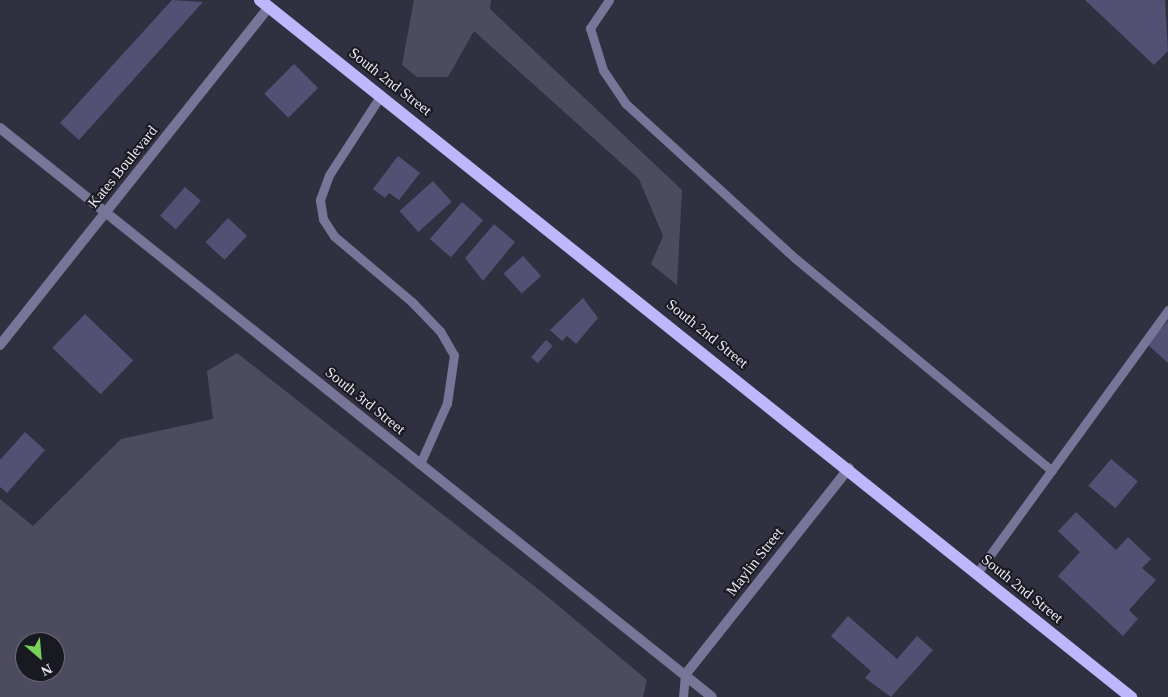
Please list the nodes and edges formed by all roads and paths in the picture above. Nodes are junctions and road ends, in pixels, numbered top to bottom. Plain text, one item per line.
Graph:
1 (609, 0) edge
2 (265, 4) edge
3 (381, 95) junction
4 (0, 128) edge
5 (106, 213) junction
6 (1168, 310) edge
7 (0, 345) edge
8 (420, 464) junction
9 (849, 468) junction
10 (1052, 471) junction
11 (977, 573) junction
12 (685, 675) junction
13 (683, 697) edge
14 (712, 697) edge
15 (1131, 697) edge

1 - 10 lane
2 - 3 main road, South 2nd Street
2 - 5 street, Kates Boulevard
3 - 8 lane
3 - 9 main road, South 2nd Street
4 - 5 street, South 3rd Street
5 - 7 street, Kates Boulevard
5 - 8 street, South 3rd Street
6 - 10 lane
8 - 12 street, South 3rd Street
9 - 11 main road, South 2nd Street
9 - 12 street, Maylin Street
10 - 11 lane
11 - 15 main road, South 2nd Street
12 - 13 lane
12 - 14 street, South 3rd Street

